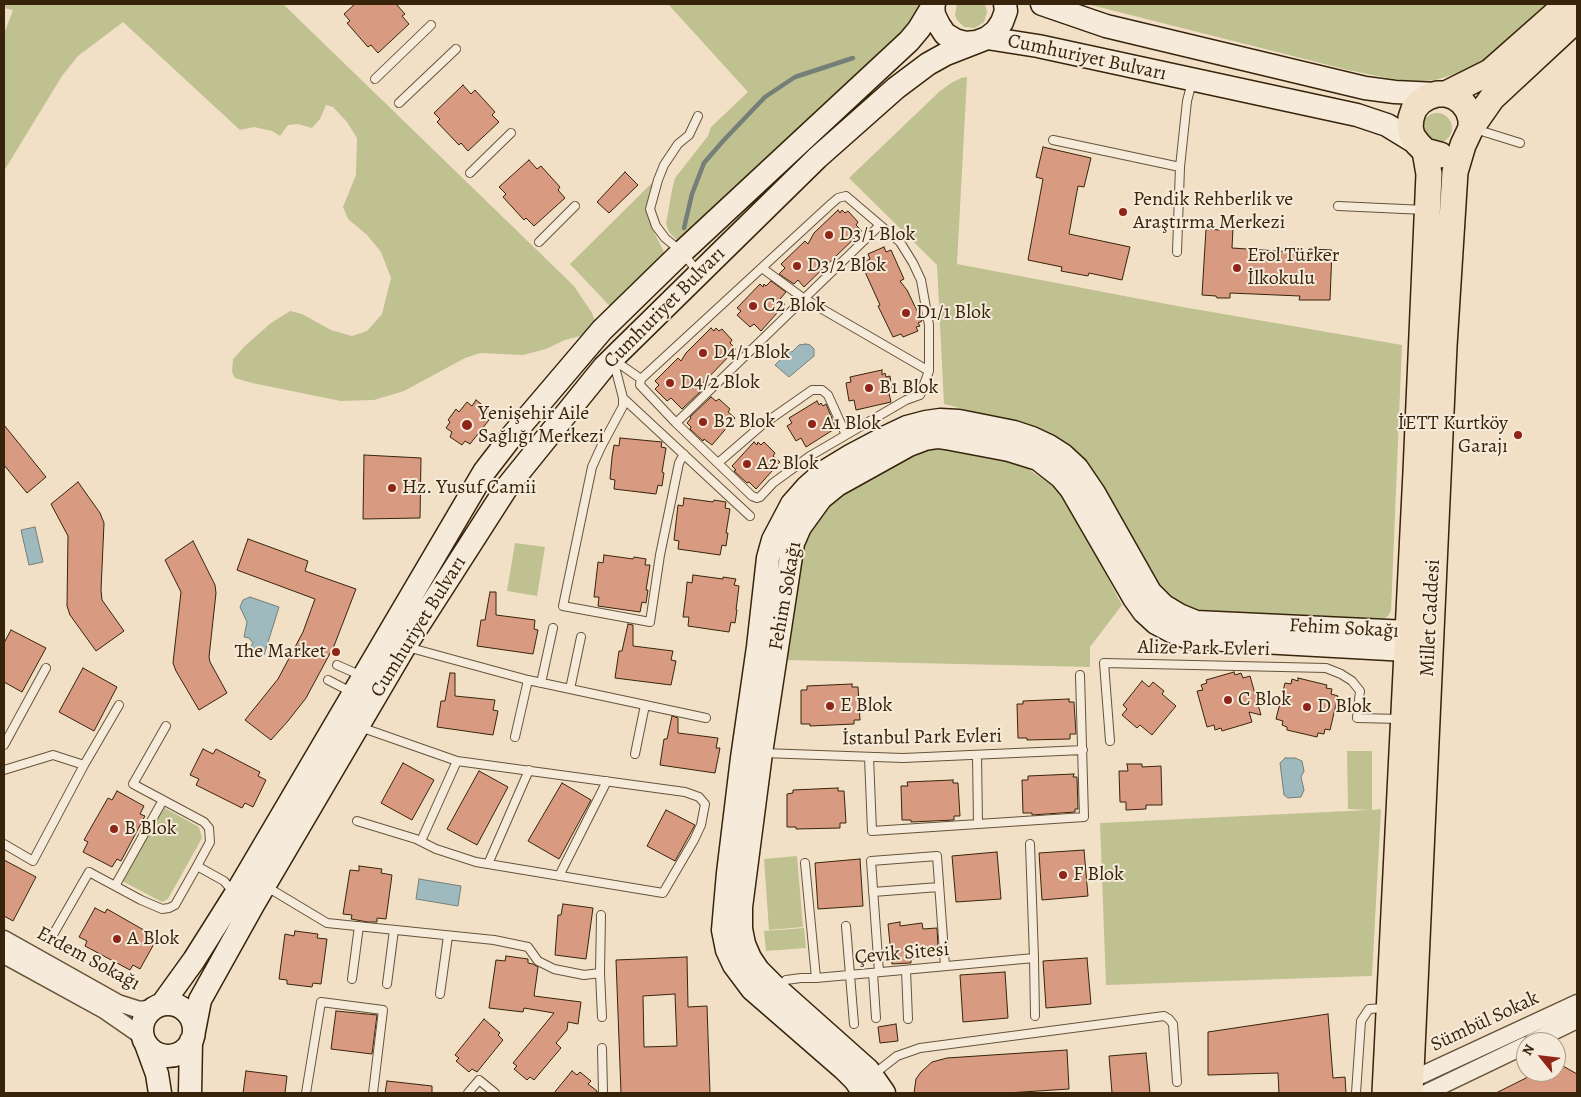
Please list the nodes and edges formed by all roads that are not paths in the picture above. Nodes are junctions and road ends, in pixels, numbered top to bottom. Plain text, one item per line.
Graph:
1 (934, 4) edge
2 (1005, 4) edge
3 (1042, 4) edge
4 (1567, 4) edge
5 (1577, 20) edge
6 (431, 25) dead end
7 (982, 40) junction
8 (456, 50) dead end
9 (375, 79) dead end
10 (1192, 80) junction
11 (1441, 94) junction
12 (399, 104) dead end
13 (698, 116) dead end
14 (511, 133) dead end
15 (1467, 136) junction
16 (1053, 140) dead end
17 (1520, 143) dead end
18 (1421, 148) junction
19 (1180, 167) junction
20 (470, 173) dead end
21 (576, 206) dead end
22 (1338, 206) dead end
23 (1427, 210) junction
24 (880, 225) junction
25 (539, 242) dead end
26 (682, 252) junction
27 (1177, 252) dead end
28 (762, 268) junction
29 (700, 273) junction
30 (803, 298) junction
31 (594, 339) junction
32 (612, 359) junction
33 (929, 370) junction
34 (641, 379) junction
35 (624, 398) junction
36 (676, 422) junction
37 (846, 435) junction
38 (684, 454) junction
39 (718, 463) junction
40 (750, 516) dead end
41 (553, 628) dead end
42 (581, 637) dead end
43 (1415, 640) junction
44 (405, 646) junction
45 (337, 664) dead end
46 (46, 668) dead end
47 (1080, 676) dead end
48 (328, 680) dead end
49 (528, 680) junction
50 (541, 683) junction
51 (358, 685) junction
52 (570, 689) junction
53 (119, 705) dead end
54 (645, 705) junction
55 (706, 718) dead end
56 (1403, 719) junction
57 (348, 723) junction
58 (166, 726) dead end
59 (515, 737) dead end
60 (1110, 741) dead end
61 (4, 745) edge
62 (1083, 750) junction
63 (752, 752) junction
64 (635, 754) dead end
65 (977, 755) junction
66 (869, 757) junction
67 (457, 760) junction
68 (84, 765) junction
69 (4, 770) edge
70 (529, 770) junction
71 (608, 781) junction
72 (163, 800) junction
73 (357, 821) dead end
74 (978, 824) junction
75 (421, 841) junction
76 (4, 844) edge
77 (1030, 844) dead end
78 (805, 863) dead end
79 (488, 864) junction
80 (197, 866) junction
81 (559, 876) junction
82 (115, 886) junction
83 (265, 886) junction
84 (939, 887) junction
85 (873, 892) junction
86 (244, 900) junction
87 (601, 915) dead end
88 (359, 926) junction
89 (846, 926) dead end
90 (394, 930) junction
91 (54, 933) dead end
92 (448, 936) junction
93 (4, 939) edge
94 (4, 955) edge
95 (1034, 958) junction
96 (945, 966) junction
97 (906, 970) junction
98 (600, 973) junction
99 (876, 973) junction
100 (850, 975) junction
101 (816, 978) junction
102 (352, 979) dead end
103 (387, 984) dead end
104 (440, 994) dead end
105 (772, 995) junction
106 (1577, 1003) edge
107 (159, 1006) junction
108 (1389, 1008) junction
109 (1035, 1016) dead end
110 (602, 1017) dead end
111 (876, 1018) dead end
112 (908, 1019) dead end
113 (1577, 1020) edge
114 (854, 1024) dead end
115 (1552, 1032) edge
116 (193, 1036) junction
117 (145, 1040) junction
118 (602, 1048) dead end
119 (1516, 1051) edge
120 (1177, 1082) dead end
121 (874, 1087) edge
122 (1449, 1088) edge
123 (1416, 1089) edge
124 (160, 1093) edge
125 (190, 1093) edge
126 (306, 1093) edge
127 (373, 1093) edge
128 (468, 1093) edge
129 (495, 1093) edge
130 (603, 1093) edge
131 (1356, 1093) edge
132 (1385, 1093) edge

1 - 7 street
1 - 26 street, Cumhuriyet Bulvarı
2 - 7 street
3 - 11 street, Cumhuriyet Bulvarı
4 - 11 main road
5 - 15 main road
6 - 9 lane
7 - 10 street, Cumhuriyet Bulvarı
7 - 29 street, Cumhuriyet Bulvarı
8 - 12 lane
10 - 18 street, Cumhuriyet Bulvarı
10 - 19 lane
11 - 15 main road
11 - 18 main road
13 - 26 lane
14 - 20 lane
15 - 17 lane
15 - 18 main road
15 - 43 main road, Millet Caddesi
16 - 19 lane
18 - 23 main road, Millet Caddesi
19 - 27 lane
21 - 25 lane
22 - 23 lane
23 - 43 main road, Millet Caddesi
24 - 28 lane
24 - 30 lane
24 - 33 lane
26 - 29 lane
26 - 31 street, Cumhuriyet Bulvarı
28 - 30 lane
28 - 34 lane
29 - 32 street, Cumhuriyet Bulvarı
30 - 33 lane
30 - 36 lane
31 - 32 street
31 - 51 street, Cumhuriyet Bulvarı
32 - 34 lane
32 - 35 lane
32 - 44 street, Cumhuriyet Bulvarı
33 - 37 lane
34 - 36 lane
35 - 38 lane
35 - 38 lane
36 - 39 lane
37 - 39 lane
37 - 39 lane
38 - 40 lane
41 - 50 lane
42 - 52 lane
43 - 56 main road, Millet Caddesi
43 - 63 street, Fehim Sokağı
43 - 123 main road, Millet Caddesi
44 - 49 lane
44 - 57 street, Cumhuriyet Bulvarı
45 - 51 lane
46 - 61 lane
47 - 62 lane
48 - 51 lane
49 - 50 lane
49 - 59 lane
50 - 52 lane
51 - 57 street, Cumhuriyet Bulvarı
52 - 54 lane
53 - 68 lane
54 - 55 lane
54 - 64 lane
56 - 60 lane, Alize Park Evleri
56 - 108 main road, Millet Caddesi
57 - 67 lane
57 - 83 street, Cumhuriyet Bulvarı
57 - 86 street, Cumhuriyet Bulvarı
58 - 72 lane
62 - 65 lane, İstanbul Park Evleri
62 - 74 lane
63 - 66 lane, İstanbul Park Evleri
63 - 105 street, Fehim Sokağı
65 - 66 lane, İstanbul Park Evleri
65 - 74 lane
66 - 74 lane
67 - 70 lane
67 - 75 lane
68 - 69 lane
68 - 76 lane
70 - 71 lane
70 - 79 lane
71 - 81 lane
71 - 81 lane
72 - 80 lane
72 - 82 lane
73 - 75 lane
75 - 79 lane
77 - 95 lane
78 - 101 lane
79 - 81 lane
80 - 82 lane
80 - 86 lane
82 - 91 lane
83 - 86 street, Cumhuriyet Bulvarı
83 - 88 lane
84 - 85 lane
84 - 85 lane
84 - 96 lane
85 - 99 lane
86 - 107 street, Cumhuriyet Bulvarı
86 - 116 street, Cumhuriyet Bulvarı
87 - 98 lane
88 - 90 lane
88 - 102 lane
89 - 100 lane
90 - 92 lane
90 - 103 lane
92 - 98 lane
92 - 104 lane
93 - 107 street, Erdem Sokağı
94 - 117 street, Erdem Sokağı
95 - 96 lane, Çevik Sitesi
95 - 109 lane
96 - 97 lane, Çevik Sitesi
97 - 99 lane, Çevik Sitesi
97 - 112 lane
98 - 110 lane
99 - 100 lane, Çevik Sitesi
99 - 111 lane
100 - 101 lane, Çevik Sitesi
100 - 114 lane
101 - 105 lane, Çevik Sitesi
105 - 121 street, Fehim Sokağı
106 - 123 street, Sümbül Sokak
107 - 116 street
107 - 117 street
108 - 131 lane
108 - 132 main road, Millet Caddesi
113 - 115 street, Sümbül Sokak
116 - 117 street
116 - 125 street, Cumhuriyet Bulvarı
117 - 124 street
118 - 130 lane
119 - 122 street, Sümbül Sokak
120 - 121 lane
122 - 123 street, Sümbül Sokak
126 - 127 lane
128 - 129 lane

